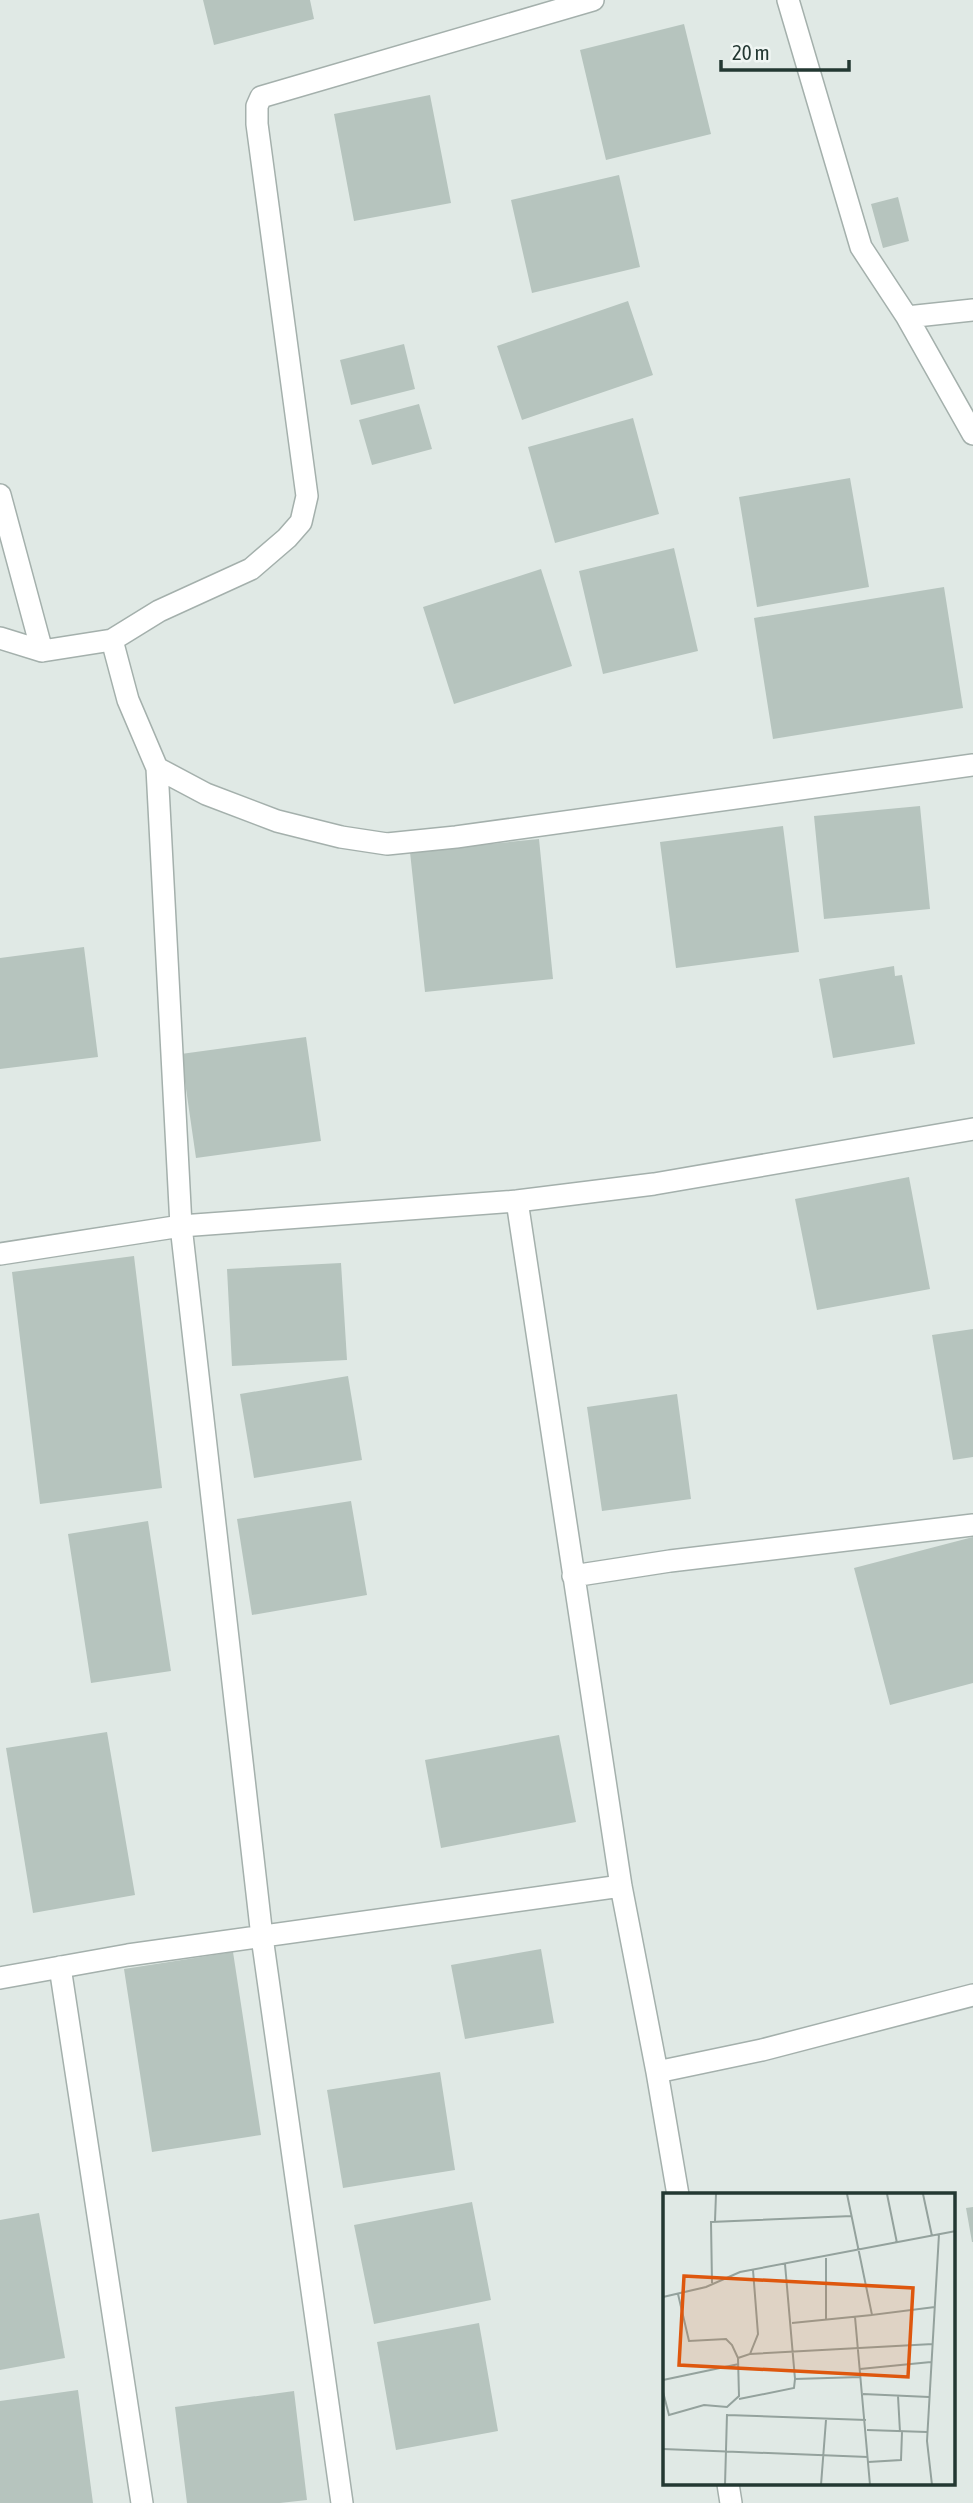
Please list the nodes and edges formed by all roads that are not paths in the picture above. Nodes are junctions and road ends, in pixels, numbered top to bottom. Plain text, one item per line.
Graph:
1 (593, 0) edge
2 (788, 0) edge
3 (973, 310) edge
4 (907, 317) junction
5 (973, 434) edge
6 (0, 495) edge
7 (0, 638) edge
8 (112, 640) junction
9 (41, 651) junction
10 (973, 765) edge
11 (157, 768) junction
12 (973, 1129) edge
13 (517, 1201) junction
14 (181, 1226) junction
15 (0, 1254) edge
16 (973, 1525) edge
17 (573, 1576) junction
18 (621, 1886) junction
19 (262, 1937) junction
20 (60, 1967) junction
21 (0, 1978) edge
22 (973, 1995) edge
23 (657, 2072) junction
24 (678, 2193) edge
25 (142, 2503) edge
26 (342, 2503) edge

1 - 8 street
2 - 4 street
3 - 4 street
4 - 5 street
6 - 9 street
7 - 9 street
8 - 9 street
8 - 11 street
10 - 11 street
11 - 14 street
12 - 13 street
13 - 14 street
13 - 17 street
14 - 15 street
14 - 19 street
16 - 17 street
17 - 18 street
18 - 19 street
18 - 23 street
19 - 20 street
19 - 26 street
20 - 21 street
20 - 25 street
22 - 23 street
23 - 24 street

